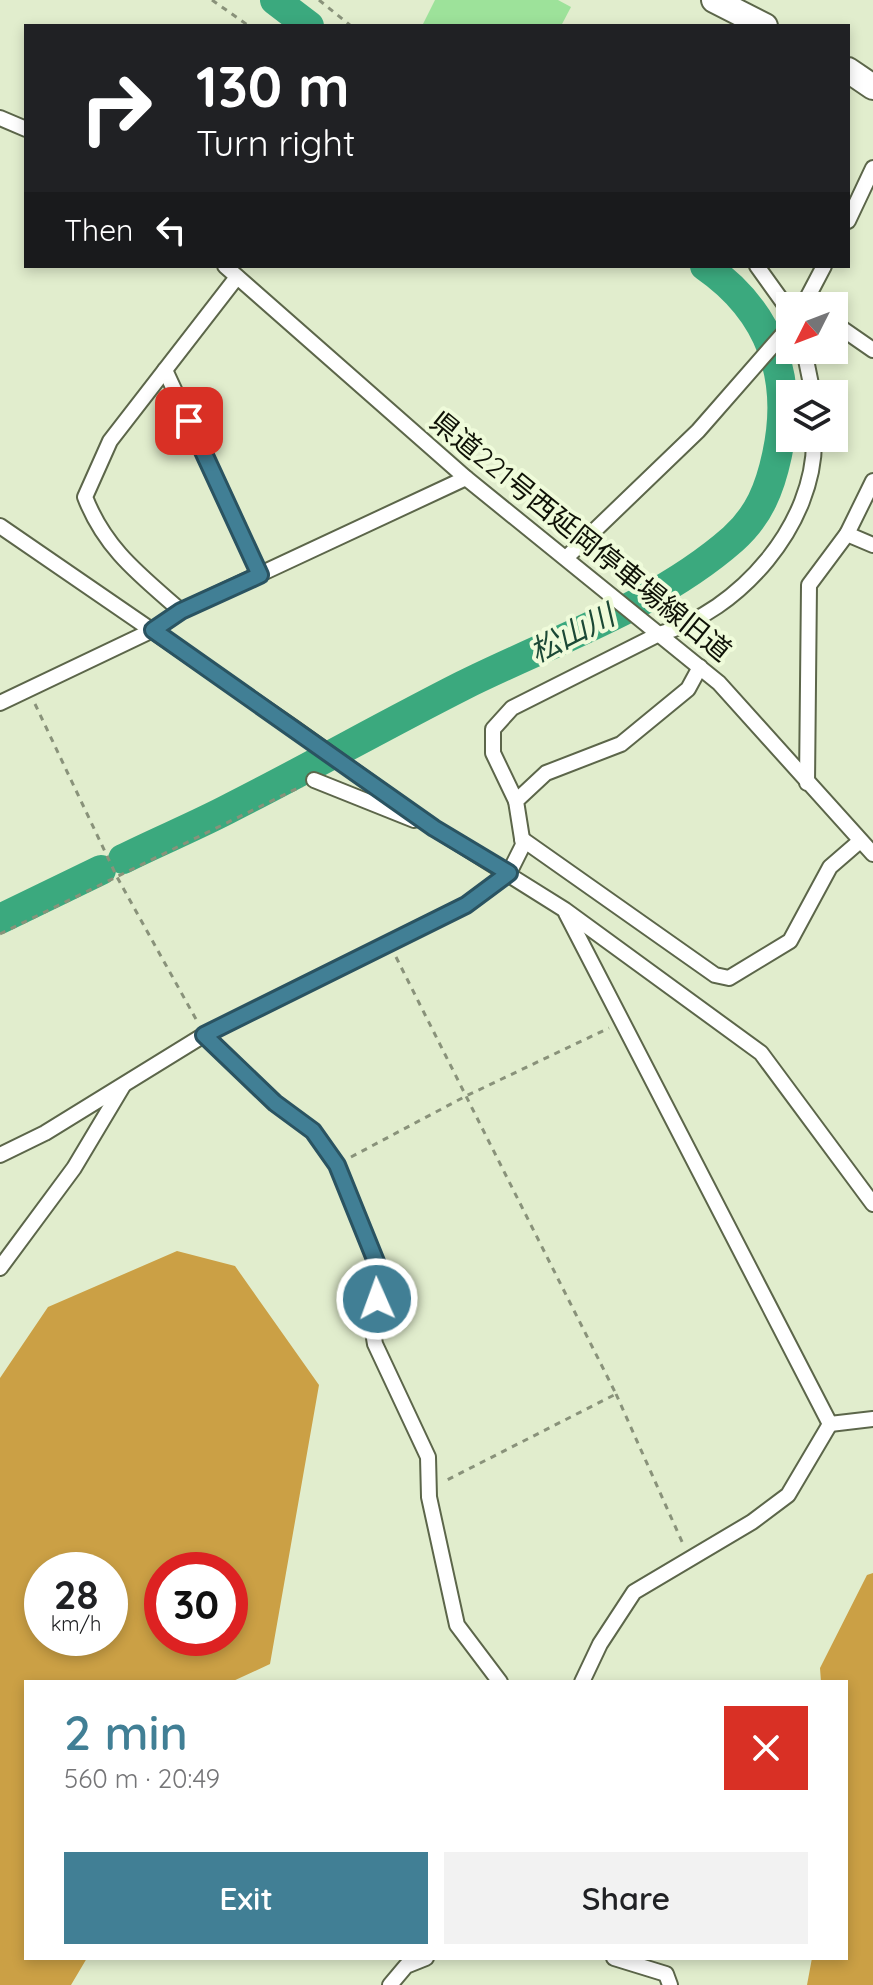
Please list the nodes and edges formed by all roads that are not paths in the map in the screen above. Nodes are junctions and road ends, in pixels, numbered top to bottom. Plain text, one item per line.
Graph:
1 (714, 0) edge
2 (761, 24) edge
3 (850, 71) edge
4 (873, 87) edge
5 (0, 118) edge
6 (24, 128) edge
7 (873, 168) edge
8 (850, 217) edge
9 (227, 268) edge
10 (758, 268) edge
11 (823, 268) edge
12 (237, 277) junction
13 (776, 292) edge
14 (811, 292) edge
15 (848, 333) edge
16 (776, 342) edge
17 (873, 350) edge
18 (165, 370) junction
19 (812, 452) edge
20 (466, 478) junction
21 (873, 481) edge
22 (0, 526) edge
23 (847, 534) junction
24 (873, 545) edge
25 (566, 558) junction
26 (260, 575) junction
27 (181, 611) junction
28 (153, 630) junction
29 (659, 634) junction
30 (700, 667) junction
31 (0, 703) edge
32 (314, 780) road end
33 (807, 783) junction
34 (516, 801) junction
35 (434, 828) junction
36 (522, 839) junction
37 (860, 841) junction
38 (873, 854) edge
39 (509, 873) junction
40 (565, 910) junction
41 (204, 1035) junction
42 (124, 1084) junction
43 (0, 1155) edge
44 (873, 1204) edge
45 (0, 1268) edge
46 (873, 1419) edge
47 (830, 1424) junction
48 (498, 1680) edge
49 (583, 1680) edge
50 (421, 1960) edge
51 (620, 1960) edge
52 (390, 1985) edge
53 (670, 1985) edge

1 - 2 highway
3 - 4 highway
5 - 6 street
7 - 8 street
9 - 12 street, 県道221号西延岡停車場線旧道
10 - 13 street
11 - 14 street
12 - 18 street
12 - 20 street, 県道221号西延岡停車場線旧道
15 - 17 street
16 - 25 street
18 - 26 street
18 - 27 street
19 - 29 street
20 - 25 street, 県道221号西延岡停車場線旧道
20 - 26 street
21 - 23 street
22 - 28 street
23 - 24 street
23 - 33 street
25 - 29 street, 県道221号西延岡停車場線旧道
26 - 27 street
27 - 28 street
28 - 31 street
28 - 35 street
29 - 30 street, 県道221号西延岡停車場線旧道
29 - 34 street
30 - 33 street, 県道221号西延岡停車場線旧道
30 - 34 street
32 - 35 street
33 - 37 street, 県道221号西延岡停車場線旧道
34 - 36 street
35 - 39 street
36 - 37 street
36 - 39 street
37 - 38 street, 県道221号西延岡停車場線旧道
39 - 40 street
39 - 41 street
40 - 44 street
40 - 47 street
41 - 42 street
41 - 48 street
42 - 43 street
42 - 45 street
46 - 47 street
47 - 49 street
50 - 52 street
51 - 53 street

